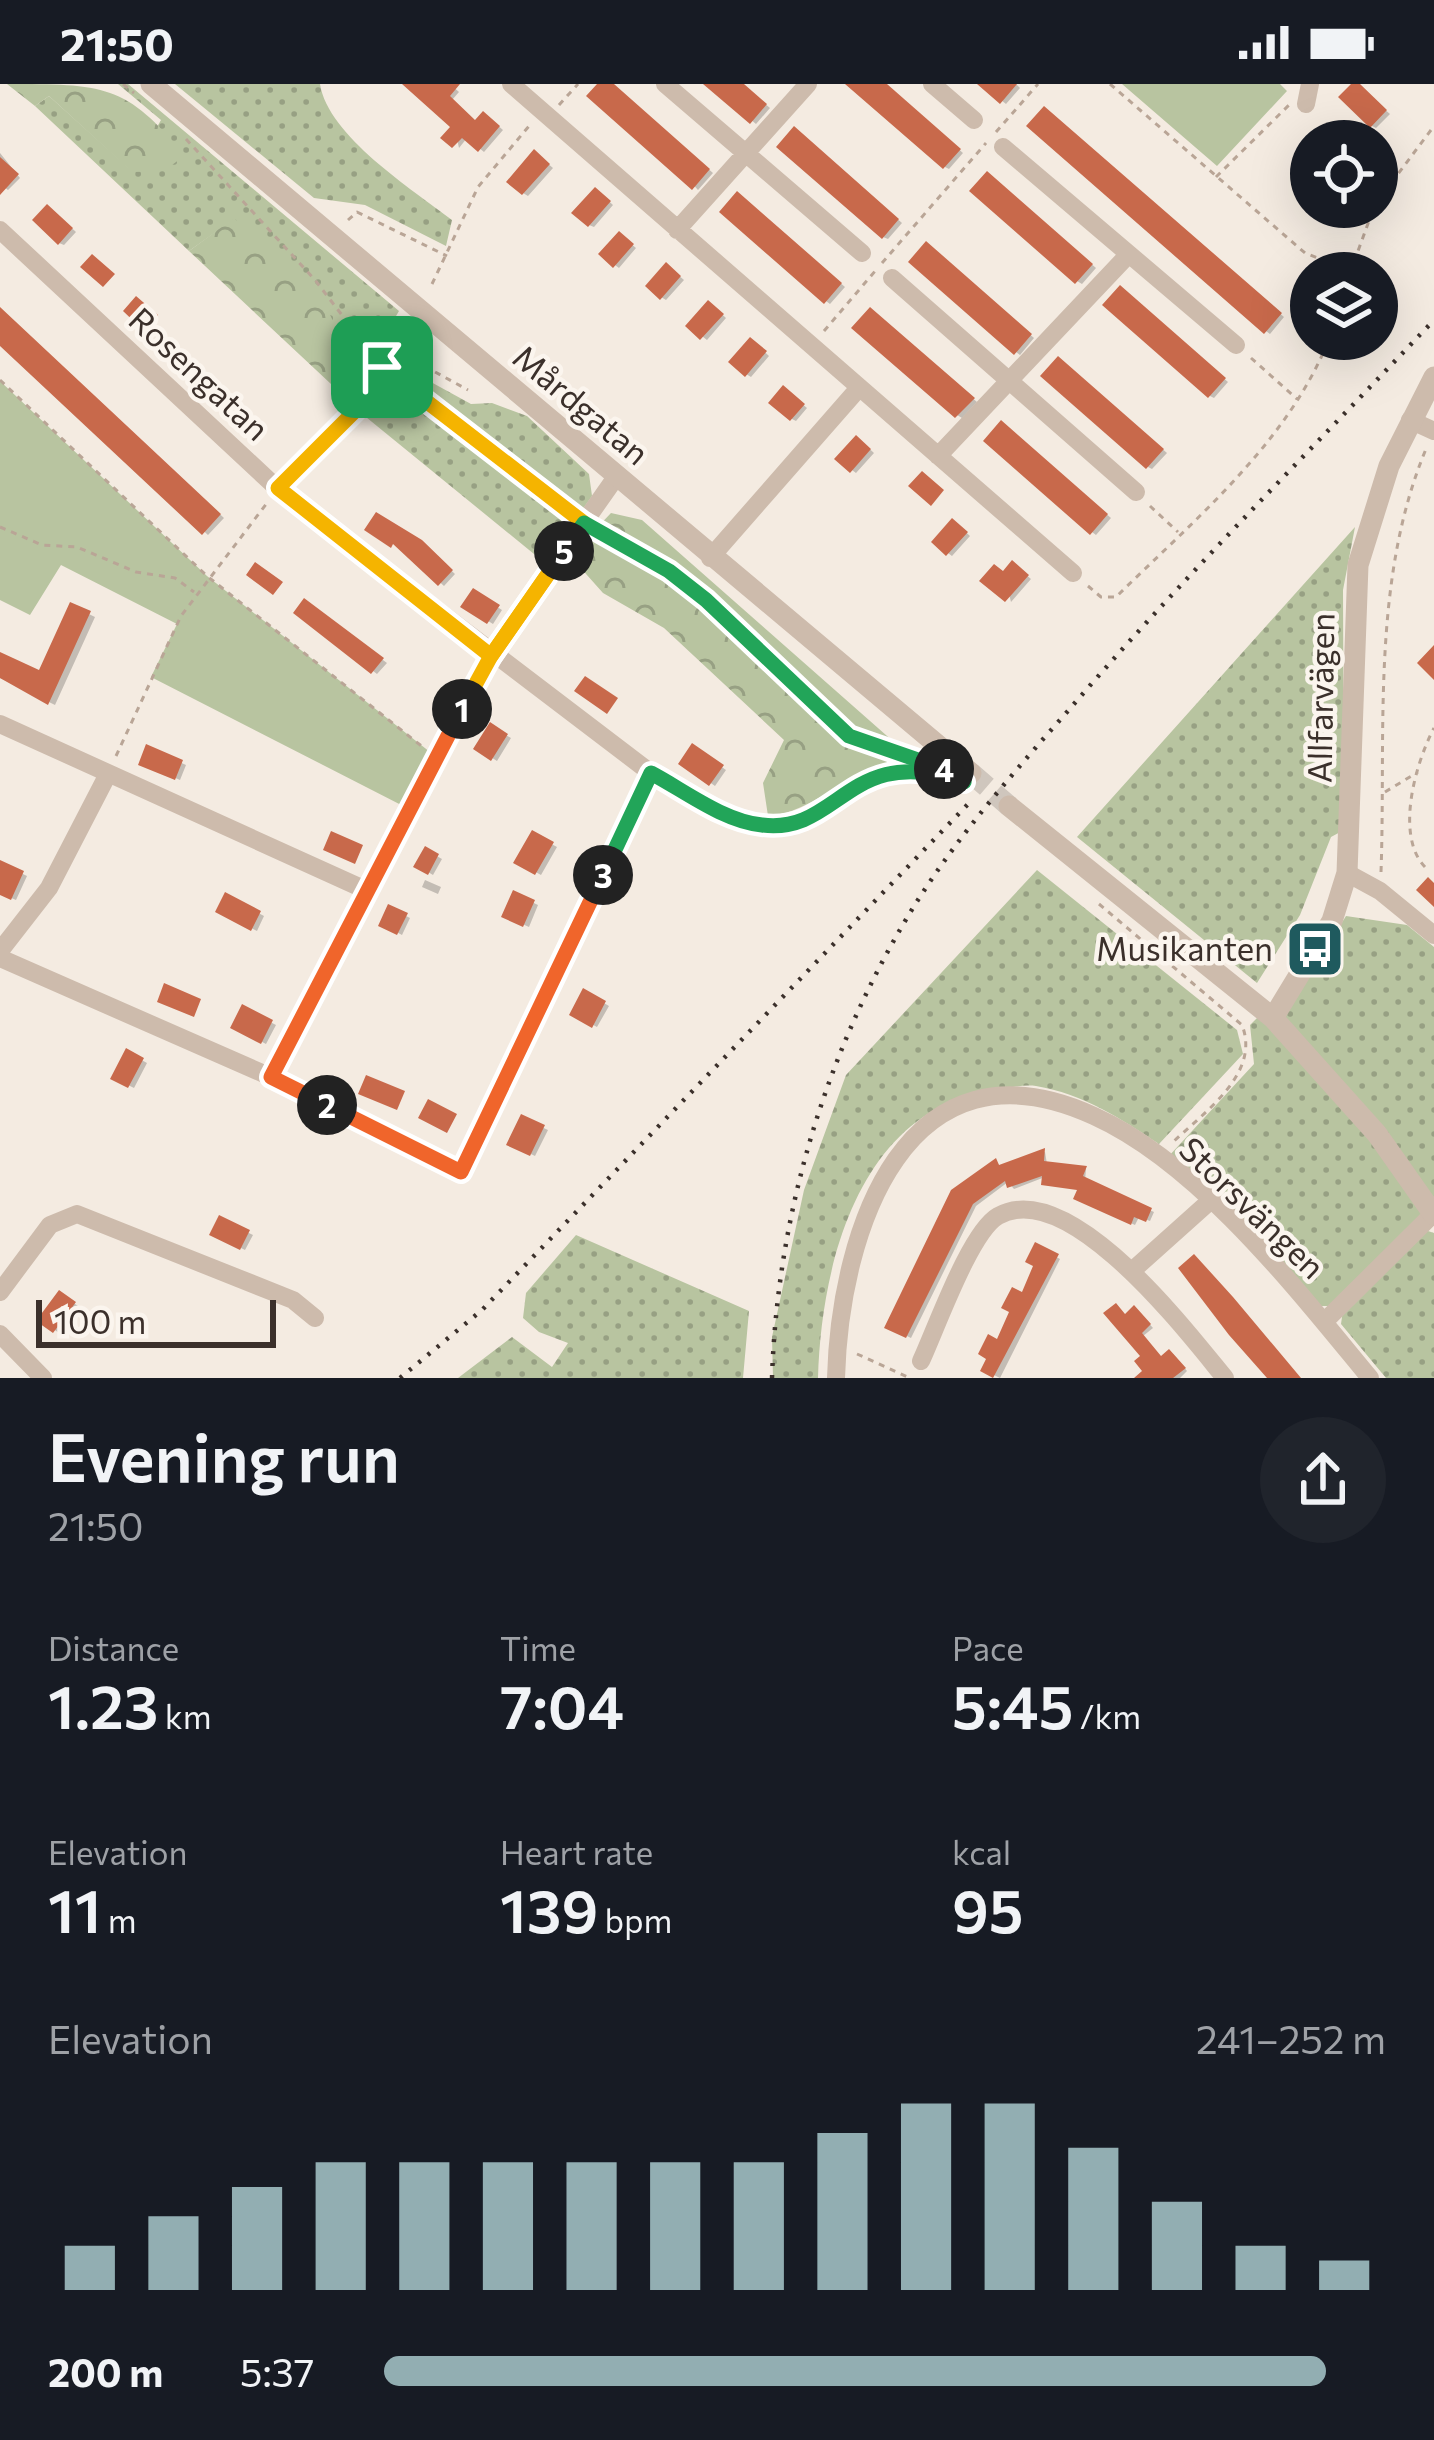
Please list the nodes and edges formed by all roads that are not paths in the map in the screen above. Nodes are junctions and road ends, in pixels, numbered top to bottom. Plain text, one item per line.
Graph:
1 (511, 84) edge
2 (665, 84) edge
3 (808, 84) edge
4 (932, 84) edge
5 (145, 91) edge
6 (974, 120) road end
7 (997, 142) road end
8 (745, 154) junction
9 (0, 230) edge
10 (677, 230) junction
11 (862, 253) dead end
12 (1128, 255) junction
13 (892, 278) dead end
14 (1236, 345) road end
15 (1434, 377) edge
16 (1007, 383) junction
17 (858, 389) junction
18 (1410, 420) junction
19 (1434, 431) edge
20 (938, 456) junction
21 (616, 478) junction
22 (1136, 492) road end
23 (710, 558) junction
24 (1073, 573) road end
25 (491, 656) junction
26 (0, 724) edge
27 (957, 773) tunnel mouth
28 (108, 774) junction
29 (1009, 806) tunnel mouth
30 (1347, 873) junction
31 (368, 891) junction
32 (1434, 935) edge
33 (0, 955) edge
34 (1274, 1018) junction
35 (271, 1077) junction
36 (1210, 1201) junction
37 (1434, 1215) edge
38 (1133, 1270) junction
39 (0, 1292) edge
40 (315, 1318) dead end
41 (1324, 1322) junction
42 (0, 1334) edge
43 (915, 1369) edge
44 (43, 1378) edge
45 (836, 1378) edge
46 (1225, 1378) edge
47 (1370, 1378) edge

1 - 10 street
2 - 8 street
3 - 8 street
4 - 6 street
5 - 21 street, Mårdgatan
7 - 12 street
8 - 10 street
8 - 11 street
9 - 25 street, Rosengatan
10 - 17 street
12 - 14 street
12 - 16 street
13 - 16 street
15 - 18 street, Allfarvägen
16 - 20 street
16 - 22 street
17 - 20 street
17 - 23 street
18 - 19 street
18 - 30 street, Allfarvägen
20 - 24 street
21 - 23 street, Mårdgatan
21 - 25 street
23 - 27 street, Mårdgatan
25 - 31 street
25 - 35 street, Rosengatan
26 - 28 street
28 - 31 street
28 - 33 street
29 - 34 street
30 - 32 street
30 - 34 street, Allfarvägen
31 - 35 street
33 - 35 street
34 - 37 street
36 - 38 street
36 - 41 street, Storsvängen
36 - 45 street, Storsvängen
37 - 41 street, Storsvängen
38 - 43 street
38 - 46 street
39 - 40 street
41 - 47 street, Storsvängen
42 - 44 street

